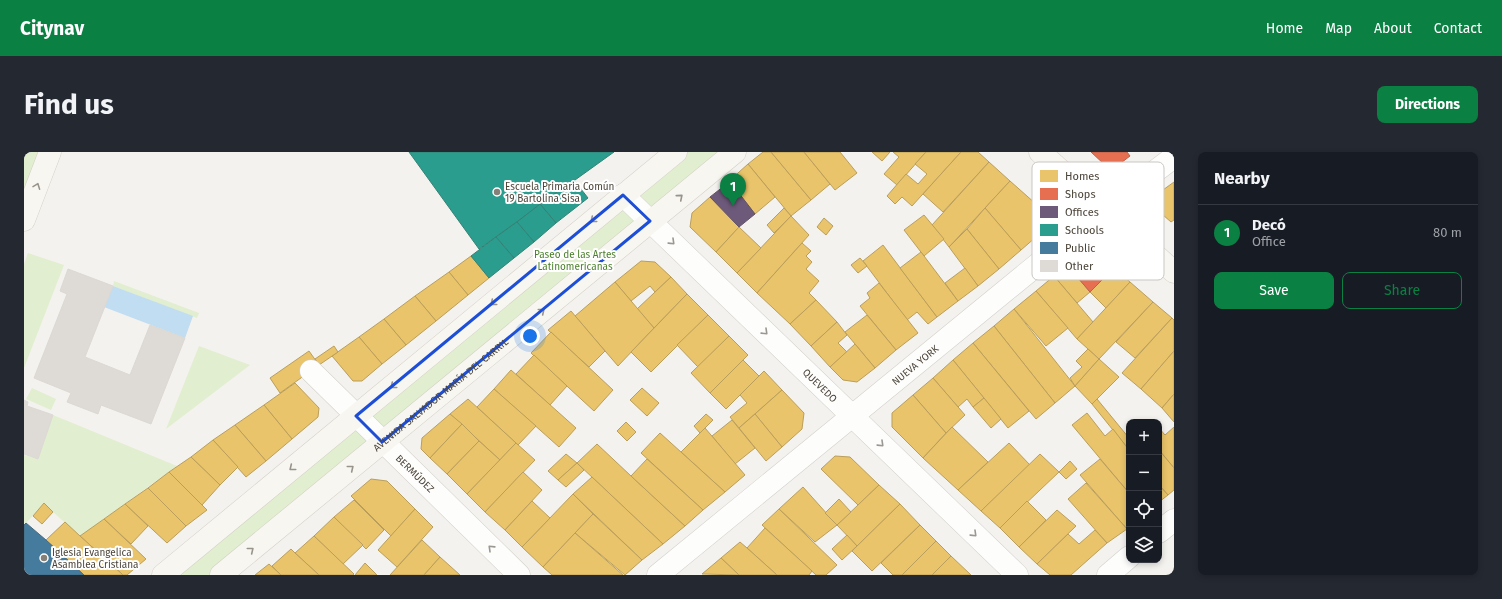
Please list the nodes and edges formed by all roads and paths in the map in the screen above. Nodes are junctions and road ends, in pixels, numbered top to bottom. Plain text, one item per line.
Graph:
1 (50, 152) edge
2 (676, 152) edge
3 (734, 152) edge
4 (1040, 152) edge
5 (1174, 157) edge
6 (1051, 162) edge
7 (1164, 165) edge
8 (623, 195) junction
9 (24, 220) edge
10 (650, 221) junction
11 (1164, 263) edge
12 (1032, 269) edge
13 (1174, 272) edge
14 (311, 371) dead end
15 (356, 416) junction
16 (852, 417) junction
17 (382, 442) junction
18 (1174, 520) edge
19 (1162, 530) edge
20 (1126, 560) edge
21 (163, 575) edge
22 (221, 575) edge
23 (519, 575) edge
24 (658, 575) edge
25 (1017, 575) edge
26 (1108, 575) edge

9 -> 1 street
2 - 8 street
10 -> 3 street, AVENIDA SALVADOR MARÍA DEL CARRIL
4 - 6 street
5 - 7 street, NUEVA YORK
8 - 10 street, QUEVEDO
8 -> 15 street
10 -> 16 street, QUEVEDO
17 -> 10 street, AVENIDA SALVADOR MARÍA DEL CARRIL
11 - 13 street
12 - 16 street, NUEVA YORK
14 - 15 street, BERMÚDEZ
15 - 17 street, BERMÚDEZ
15 -> 21 street
16 - 24 street, NUEVA YORK
16 -> 25 street, QUEVEDO
22 -> 17 street, AVENIDA SALVADOR MARÍA DEL CARRIL
23 -> 17 street, BERMÚDEZ
18 - 19 street
20 - 26 street

